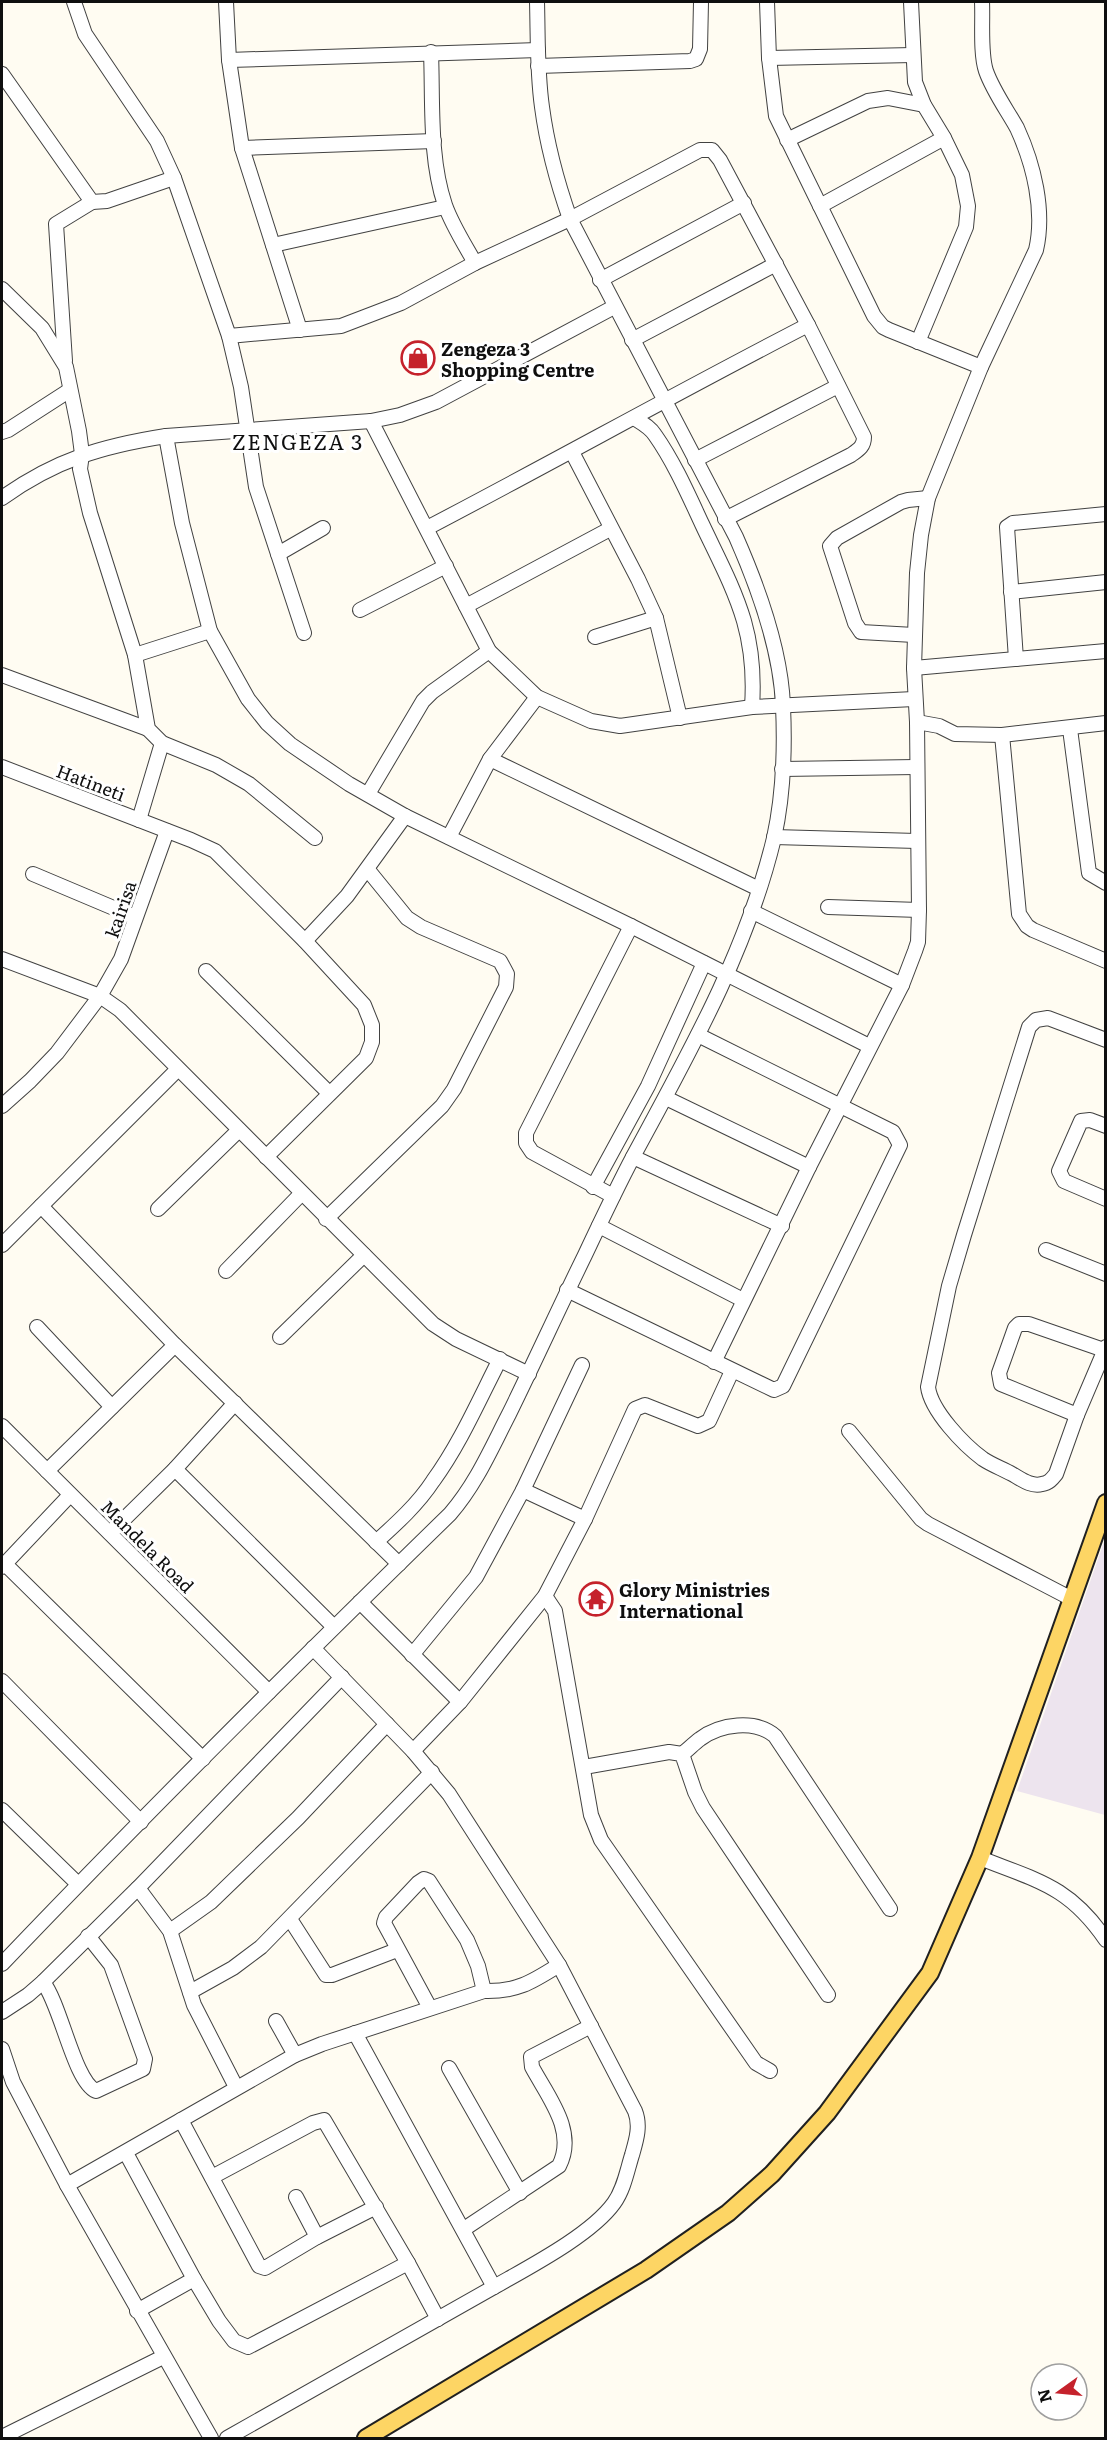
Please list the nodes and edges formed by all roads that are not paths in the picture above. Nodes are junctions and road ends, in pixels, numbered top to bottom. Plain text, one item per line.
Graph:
1 (74, 2) edge
2 (226, 2) edge
3 (537, 2) edge
4 (701, 2) edge
5 (767, 2) edge
6 (911, 2) edge
7 (982, 2) edge
8 (538, 50) junction
9 (431, 52) junction
10 (913, 55) junction
11 (769, 58) junction
12 (229, 60) junction
13 (538, 66) junction
14 (2, 74) edge
15 (924, 105) junction
16 (944, 138) junction
17 (787, 140) junction
18 (435, 141) junction
19 (242, 148) junction
20 (174, 178) junction
21 (92, 202) junction
22 (744, 203) junction
23 (820, 206) junction
24 (445, 207) junction
25 (570, 219) junction
26 (273, 245) junction
27 (475, 263) junction
28 (776, 264) junction
29 (600, 280) junction
30 (2, 289) edge
31 (614, 307) junction
32 (808, 325) junction
33 (300, 330) junction
34 (229, 336) junction
35 (632, 340) junction
36 (918, 342) junction
37 (66, 367) junction
38 (981, 367) junction
39 (838, 386) junction
40 (70, 390) junction
41 (663, 400) junction
42 (634, 418) junction
43 (371, 421) junction
44 (246, 431) junction
45 (2, 432) edge
46 (166, 436) junction
47 (572, 452) junction
48 (82, 454) junction
49 (695, 460) junction
50 (2, 498) edge
51 (928, 498) junction
52 (1106, 514) edge
53 (725, 519) junction
54 (323, 528) dead end
55 (427, 528) junction
56 (610, 529) junction
57 (278, 554) junction
58 (446, 566) junction
59 (1106, 582) edge
60 (1011, 592) junction
61 (466, 606) junction
62 (360, 610) dead end
63 (656, 618) junction
64 (210, 631) junction
65 (304, 633) dead end
66 (914, 635) junction
67 (595, 637) dead end
68 (489, 651) junction
69 (1106, 651) edge
70 (135, 655) junction
71 (1016, 659) junction
72 (914, 668) junction
73 (2, 675) edge
74 (537, 697) junction
75 (915, 699) junction
76 (783, 704) junction
77 (752, 707) junction
78 (680, 718) junction
79 (917, 722) junction
80 (1106, 723) edge
81 (148, 729) junction
82 (1070, 729) junction
83 (1002, 735) junction
84 (162, 743) junction
85 (490, 759) junction
86 (2, 767) edge
87 (916, 767) junction
88 (782, 769) junction
89 (368, 794) junction
90 (405, 816) junction
91 (139, 820) junction
92 (167, 831) junction
93 (449, 837) junction
94 (774, 837) junction
95 (315, 838) dead end
96 (917, 841) junction
97 (368, 870) junction
98 (33, 874) dead end
99 (1106, 883) edge
100 (759, 889) junction
101 (828, 907) dead end
102 (919, 910) junction
103 (751, 911) junction
104 (135, 917) junction
105 (631, 926) junction
106 (305, 941) junction
107 (2, 959) edge
108 (1106, 961) edge
109 (704, 963) junction
110 (206, 971) dead end
111 (727, 975) junction
112 (902, 985) junction
113 (100, 996) junction
114 (698, 1035) junction
115 (1106, 1040) edge
116 (869, 1046) junction
117 (177, 1070) junction
118 (329, 1093) junction
119 (666, 1098) junction
120 (840, 1104) junction
121 (2, 1106) edge
122 (1106, 1126) edge
123 (239, 1130) junction
124 (266, 1157) junction
125 (633, 1157) junction
126 (808, 1167) junction
127 (593, 1187) junction
128 (301, 1194) junction
129 (613, 1196) junction
130 (1106, 1199) edge
131 (41, 1206) junction
132 (158, 1209) dead end
133 (326, 1219) junction
134 (599, 1226) junction
135 (782, 1226) junction
136 (2, 1245) edge
137 (1046, 1250) dead end
138 (364, 1255) junction
139 (226, 1271) dead end
140 (1106, 1274) edge
141 (567, 1290) junction
142 (743, 1300) junction
143 (37, 1327) dead end
144 (280, 1337) dead end
145 (176, 1345) junction
146 (1105, 1348) edge
147 (500, 1359) junction
148 (714, 1362) junction
149 (582, 1365) dead end
150 (732, 1371) junction
151 (529, 1374) junction
152 (235, 1403) junction
153 (112, 1407) junction
154 (1077, 1415) junction
155 (849, 1431) dead end
156 (3, 1432) edge
157 (175, 1468) junction
158 (47, 1471) junction
159 (523, 1490) junction
160 (70, 1495) junction
161 (1106, 1503) edge
162 (585, 1519) junction
163 (110, 1533) junction
164 (376, 1542) junction
165 (399, 1564) junction
166 (3, 1565) edge
167 (544, 1596) junction
168 (1072, 1599) junction
169 (360, 1602) junction
170 (334, 1627) junction
171 (313, 1648) junction
172 (412, 1655) junction
173 (342, 1677) junction
174 (2, 1681) edge
175 (269, 1692) junction
176 (460, 1702) junction
177 (387, 1724) junction
178 (413, 1751) junction
179 (682, 1755) junction
180 (203, 1759) junction
181 (584, 1767) junction
182 (432, 1772) junction
183 (2, 1810) edge
184 (141, 1822) junction
185 (980, 1858) junction
186 (78, 1884) junction
187 (138, 1888) junction
188 (890, 1910) dead end
189 (290, 1919) junction
190 (170, 1930) junction
191 (88, 1936) junction
192 (1106, 1940) edge
193 (397, 1950) junction
194 (2, 1964) edge
195 (559, 1965) junction
196 (43, 1982) junction
197 (484, 1991) junction
198 (190, 1992) junction
199 (828, 1995) dead end
200 (430, 2008) junction
201 (2, 2012) edge
202 (276, 2021) dead end
203 (591, 2026) junction
204 (356, 2033) junction
205 (2, 2049) edge
206 (295, 2055) junction
207 (449, 2068) dead end
208 (770, 2071) dead end
209 (236, 2087) junction
210 (181, 2120) junction
211 (126, 2153) junction
212 (212, 2177) junction
213 (68, 2186) junction
214 (520, 2193) junction
215 (296, 2197) dead end
216 (376, 2207) junction
217 (464, 2229) junction
218 (318, 2237) junction
219 (408, 2263) junction
220 (194, 2279) junction
221 (494, 2287) junction
222 (137, 2311) junction
223 (438, 2319) junction
224 (163, 2357) junction
225 (2, 2437) edge
226 (211, 2439) edge
227 (227, 2439) edge
228 (366, 2439) edge

1 - 20 street
2 - 12 street
3 - 8 street
4 - 13 street
5 - 11 street
6 - 10 street
7 - 38 street
8 - 9 street
8 - 13 street
9 - 12 street
9 - 18 street
10 - 11 street
10 - 15 street
11 - 17 street
12 - 19 street
13 - 25 street
14 - 21 street
15 - 16 street
15 - 17 street
16 - 23 street
16 - 36 street
17 - 23 street
18 - 19 street
18 - 24 street
19 - 26 street
20 - 21 street
20 - 34 street
21 - 37 street
22 - 25 street
22 - 28 street
22 - 29 street
23 - 36 street
24 - 26 street
24 - 27 street
25 - 27 street
25 - 29 street
26 - 33 street
27 - 33 street
28 - 32 street
28 - 35 street
29 - 31 street
30 - 37 street
31 - 35 street
31 - 43 street
32 - 39 street
32 - 41 street
33 - 34 street
34 - 44 street
35 - 41 street
36 - 38 street
37 - 40 street
38 - 51 street
39 - 49 street
39 - 53 street
40 - 45 street
40 - 48 street
41 - 42 street
41 - 49 street
42 - 47 street
42 - 77 street
43 - 44 street
43 - 55 street
44 - 46 street
44 - 57 street
46 - 48 street
46 - 64 street
47 - 55 street
47 - 56 street
48 - 50 street
48 - 70 street
49 - 53 street
51 - 66 street
51 - 66 street
52 - 60 street
53 - 76 street
54 - 57 street
55 - 58 street
56 - 61 street
56 - 63 street
57 - 65 street
58 - 61 street
58 - 62 street
59 - 60 street
60 - 71 street
61 - 68 street
63 - 67 street
63 - 78 street
64 - 70 street
64 - 89 street
66 - 72 street
68 - 74 street
68 - 89 street
69 - 71 street
70 - 81 street
71 - 72 street
72 - 75 street
73 - 81 street
74 - 78 street
74 - 85 street
75 - 76 street
75 - 79 street
76 - 77 street
76 - 88 street
77 - 78 street
79 - 83 street
79 - 87 street
80 - 82 street
81 - 84 street
82 - 83 street
82 - 99 street
83 - 108 street
84 - 91 street
84 - 95 street
85 - 93 street
85 - 100 street
86 - 91 street, Hatineti
87 - 88 street
87 - 96 street
88 - 94 street
89 - 90 street
90 - 93 street
90 - 97 street
91 - 92 street, Hatineti
92 - 104 street, kairisa
92 - 106 street, Hatineti
93 - 105 street
94 - 96 street
94 - 100 street
96 - 102 street
97 - 106 street
97 - 133 street
98 - 104 street
100 - 103 street
101 - 102 street
102 - 112 street
103 - 111 street
103 - 112 street
104 - 113 street, kairisa
105 - 109 street
105 - 127 street
106 - 118 street, Hatineti
107 - 113 street
109 - 111 street
109 - 127 street
110 - 118 street
111 - 114 street
111 - 116 street
112 - 116 street
113 - 117 street
113 - 121 street, kairisa
114 - 119 street
114 - 120 street
115 - 154 street
116 - 120 street
117 - 123 street
117 - 131 street
118 - 124 street, Hatineti
119 - 125 street
119 - 126 street
120 - 126 street
120 - 150 street
122 - 130 street
123 - 124 street
123 - 132 street
124 - 128 street
125 - 129 street
125 - 135 street
126 - 135 street
127 - 129 street
128 - 133 street
128 - 139 street
129 - 134 street
131 - 136 street
131 - 145 street
133 - 138 street
134 - 141 street
134 - 142 street
135 - 142 street
137 - 140 street
138 - 144 street
138 - 147 street
141 - 148 street
141 - 151 street
142 - 148 street
143 - 153 street
145 - 152 street
145 - 153 street
146 - 154 street
146 - 154 street
147 - 151 street
147 - 164 street
148 - 150 street
149 - 159 street
150 - 162 street
151 - 165 street
152 - 157 street
152 - 164 street
153 - 158 street
155 - 168 street
156 - 158 street, Mandela Road
157 - 163 street
157 - 170 street
158 - 160 street, Mandela Road
159 - 162 street
159 - 172 street
160 - 163 street, Mandela Road
160 - 166 street
161 - 168 main road
162 - 167 street
163 - 175 street, Mandela Road
164 - 165 street
165 - 169 street
166 - 180 street
167 - 176 street
167 - 181 street
168 - 185 main road
169 - 170 street
169 - 172 street
170 - 171 street
171 - 173 street
171 - 175 street
172 - 176 street
173 - 177 street
173 - 187 street
174 - 184 street
175 - 180 street
176 - 178 street
177 - 178 street
177 - 190 street
178 - 182 street
179 - 181 street
179 - 188 street
179 - 199 street
180 - 184 street
181 - 208 street
182 - 189 street
182 - 195 street
183 - 186 street
184 - 186 street
185 - 192 street
185 - 228 main road
186 - 194 street
187 - 190 street
187 - 191 street
189 - 193 street
189 - 198 street
190 - 198 street
191 - 196 street
191 - 196 street
193 - 197 street
193 - 200 street
195 - 197 street
195 - 203 street
196 - 201 street
197 - 200 street
198 - 209 street
200 - 204 street
202 - 206 street
203 - 214 street
203 - 221 street
204 - 206 street
204 - 217 street
205 - 213 street
206 - 209 street
207 - 214 street
209 - 210 street
210 - 211 street
210 - 212 street
211 - 213 street
211 - 220 street
212 - 216 street
212 - 218 street
213 - 222 street
214 - 217 street
215 - 218 street
216 - 218 street
216 - 219 street
217 - 221 street
219 - 220 street
219 - 223 street
220 - 222 street
221 - 223 street
222 - 224 street
223 - 227 street
224 - 225 street
224 - 226 street

